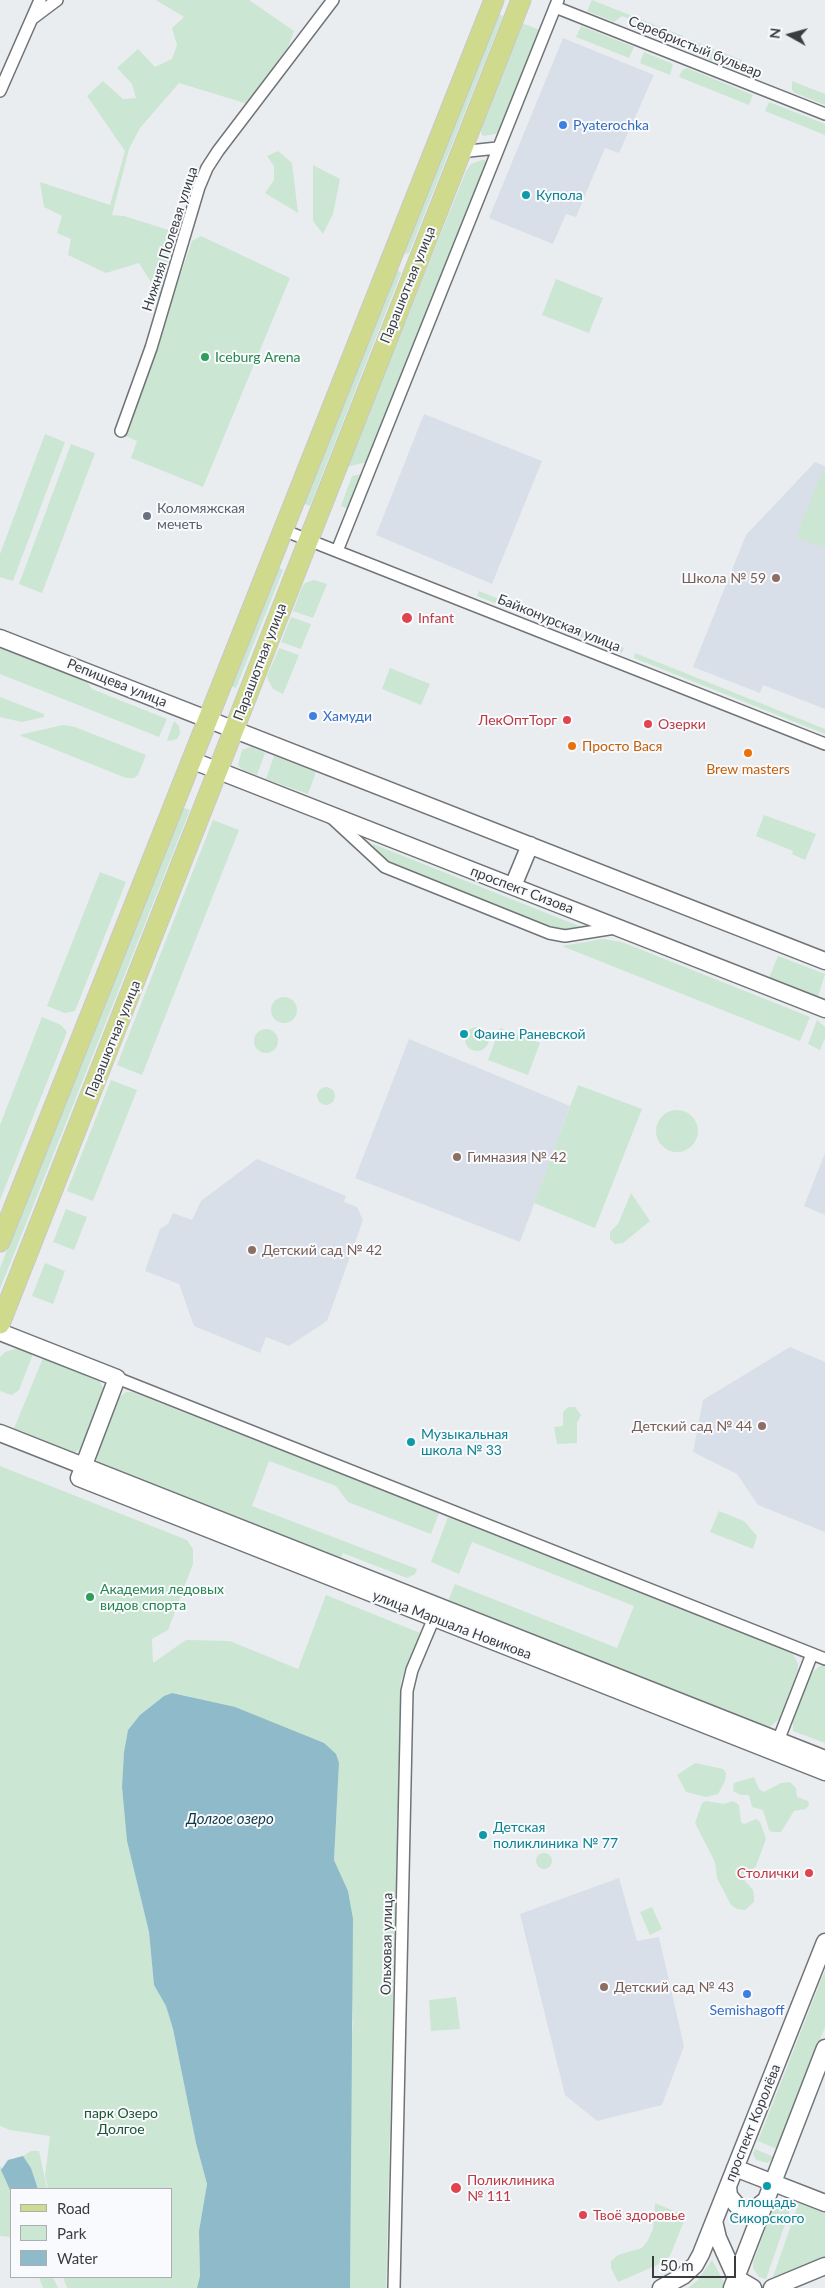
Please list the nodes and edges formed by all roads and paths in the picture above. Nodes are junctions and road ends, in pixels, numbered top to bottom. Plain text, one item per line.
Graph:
1 (40, 0) edge
2 (57, 0) edge
3 (333, 0) edge
4 (494, 0) edge
5 (521, 0) edge
6 (556, 4) edge
7 (33, 18) junction
8 (0, 91) edge
9 (825, 114) edge
10 (498, 148) junction
11 (460, 152) junction
12 (392, 256) junction
13 (417, 264) junction
14 (122, 432) dead end
15 (283, 530) junction
16 (307, 539) junction
17 (337, 551) junction
18 (0, 638) edge
19 (207, 719) junction
20 (234, 730) junction
21 (825, 744) edge
22 (191, 760) junction
23 (219, 771) junction
24 (327, 813) junction
25 (530, 845) junction
26 (513, 886) junction
27 (619, 927) junction
28 (825, 961) edge
29 (825, 1009) edge
30 (0, 1242) edge
31 (0, 1324) edge
32 (0, 1332) edge
33 (117, 1378) junction
34 (0, 1433) edge
35 (82, 1472) junction
36 (436, 1612) junction
37 (812, 1654) junction
38 (825, 1660) edge
39 (776, 1746) junction
40 (825, 1759) edge
41 (825, 1772) edge
42 (825, 1942) edge
43 (825, 2048) edge
44 (735, 2168) junction
45 (772, 2182) junction
46 (728, 2186) junction
47 (766, 2200) junction
48 (825, 2203) edge
49 (714, 2221) junction
50 (825, 2266) edge
51 (734, 2283) edge
52 (394, 2288) edge
53 (661, 2288) edge
54 (753, 2288) edge
55 (772, 2288) edge

1 - 7 street
2 - 7 street
3 - 14 street, Нижняя Полевая улица
4 - 12 main road, Парашютная улица
5 - 11 main road, Парашютная улица
6 - 9 street, Серебристый бульвар
6 - 10 street
7 - 8 street
10 - 11 street
10 - 17 street
11 - 13 main road, Парашютная улица
12 - 13 main road
12 - 15 main road, Парашютная улица
13 - 16 main road, Парашютная улица
15 - 16 street, Байконурская улица
15 - 19 main road, Парашютная улица
16 - 17 street, Байконурская улица
16 - 20 main road, Парашютная улица
17 - 21 street, Байконурская улица
18 - 19 street, Репищева улица
19 - 20 street, Репищева улица
19 - 22 main road, Парашютная улица
20 - 23 main road, Парашютная улица
20 - 25 street
22 - 23 street
22 - 30 main road, Парашютная улица
23 - 24 street, проспект Сизова
23 - 31 main road, Парашютная улица
24 - 26 street, проспект Сизова
24 - 27 street
25 - 26 street
25 - 28 street
26 - 27 street, проспект Сизова
27 - 29 street, проспект Сизова
32 - 33 street
33 - 35 street
33 - 37 street
34 - 35 street, улица Маршала Новикова
35 - 36 street, улица Маршала Новикова
36 - 39 street, улица Маршала Новикова
36 - 52 street, Ольховая улица
37 - 38 street
37 - 39 street
39 - 40 street, улица Маршала Новикова
39 - 41 street, улица Маршала Новикова
42 - 44 street, проспект Королёва
43 - 45 street
44 - 45 street
44 - 46 street, проспект Королёва
45 - 47 street
45 - 48 street
46 - 47 street
46 - 49 street, проспект Королёва
47 - 51 street
49 - 51 street
49 - 53 street, проспект Королёва
50 - 55 street
51 - 54 street

